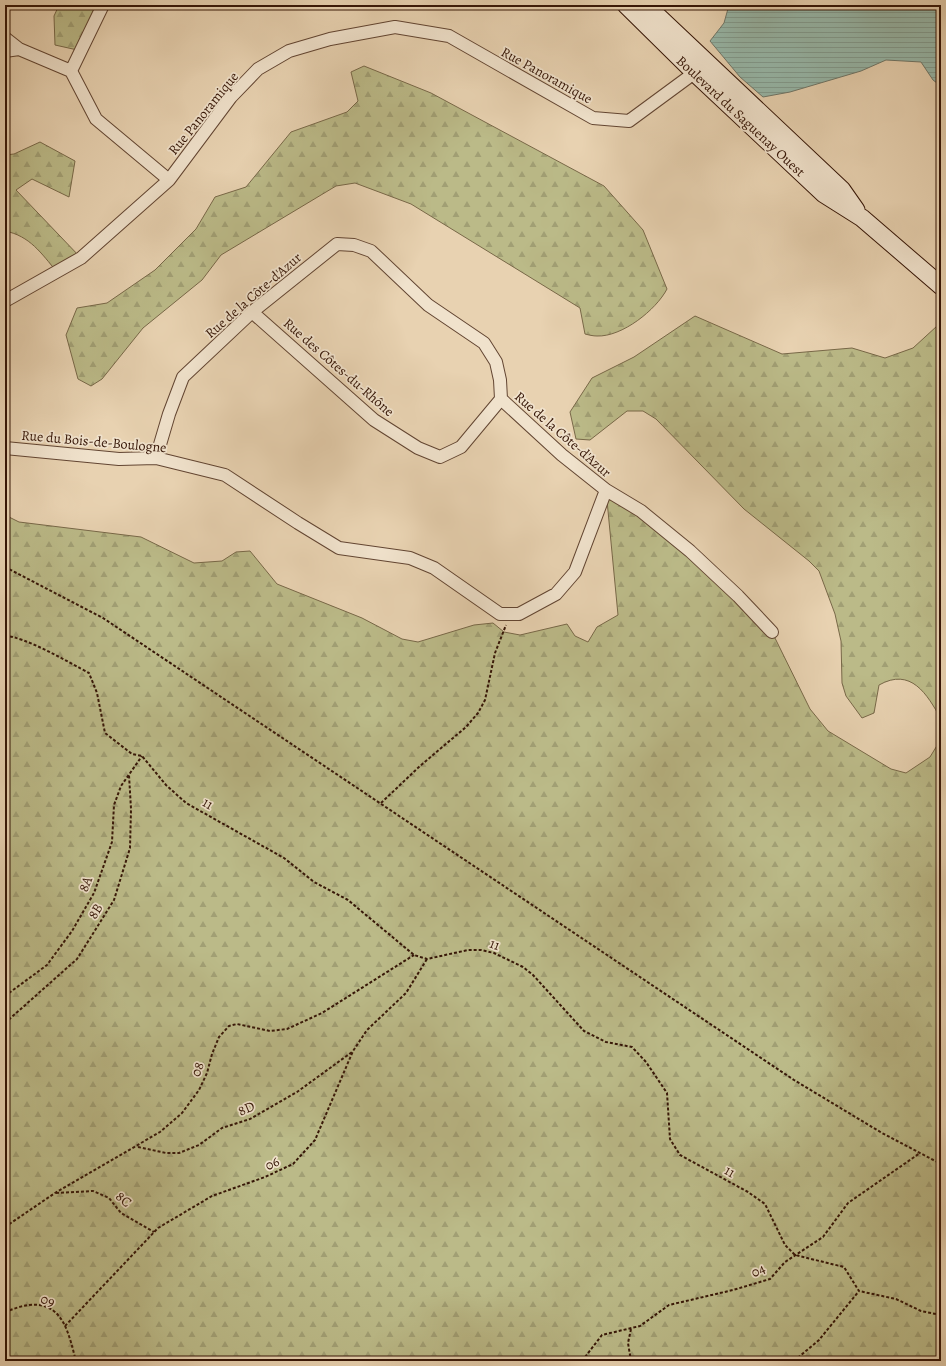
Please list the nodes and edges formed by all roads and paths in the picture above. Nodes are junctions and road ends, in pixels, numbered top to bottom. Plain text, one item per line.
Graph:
1 (103, 5) edge
2 (626, 5) edge
3 (646, 5) edge
4 (5, 38) edge
5 (19, 49) junction
6 (5, 51) edge
7 (701, 68) junction
8 (71, 71) junction
9 (169, 180) junction
10 (941, 286) edge
11 (5, 301) edge
12 (252, 312) junction
13 (501, 399) junction
14 (5, 448) edge
15 (156, 458) junction
16 (606, 490) junction
17 (5, 566) edge
18 (505, 614) junction
19 (772, 632) dead end
20 (5, 636) edge
21 (142, 756) junction
22 (129, 774) junction
23 (381, 803) junction
24 (414, 955) junction
25 (427, 959) junction
26 (5, 996) edge
27 (5, 1023) edge
28 (353, 1051) junction
29 (137, 1146) junction
30 (920, 1153) junction
31 (941, 1164) edge
32 (55, 1193) junction
33 (5, 1227) edge
34 (154, 1232) junction
35 (795, 1255) junction
36 (859, 1291) junction
37 (5, 1312) edge
38 (941, 1315) edge
39 (65, 1326) junction
40 (631, 1328) junction
41 (76, 1361) edge
42 (582, 1361) edge
43 (631, 1361) edge
44 (794, 1361) edge

1 - 8 street
2 - 7 main road, Boulevard du Saguenay Ouest
3 - 7 main road, Boulevard du Saguenay Ouest
4 - 5 street
5 - 6 street
5 - 8 street
7 - 9 street, Rue Panoramique
7 - 10 main road, Boulevard du Saguenay Ouest
8 - 9 street
9 - 11 street, Rue Panoramique
12 - 13 street, Rue des Côtes-du-Rhône
12 - 13 street, Rue de la Côte-d'Azur
12 - 15 street, Rue de la Côte-d'Azur
13 - 16 street, Rue de la Côte-d'Azur
14 - 15 street, Rue du Bois-de-Boulogne
15 - 18 street, Rue du Bois-de-Boulogne
16 - 18 street
16 - 19 street, Rue de la Côte-d'Azur
17 - 23 path
18 - 23 path
20 - 21 path, 11
21 - 22 path, 8A
21 - 24 path, 11
22 - 26 path, 8A
22 - 27 path, 8B
23 - 30 path
24 - 25 path, 11
24 - 29 path, 08
25 - 28 path, 06
25 - 35 path, 11
28 - 29 path, 8D
28 - 34 path, 06
29 - 32 path, 08
30 - 31 path
30 - 35 path, 04
32 - 33 path, 08
32 - 34 path, 8C
34 - 39 path, 06
35 - 36 path
35 - 40 path, 04
36 - 38 path
36 - 44 path
37 - 39 path, 09
39 - 41 path, 09
40 - 42 path, 04
40 - 43 path

